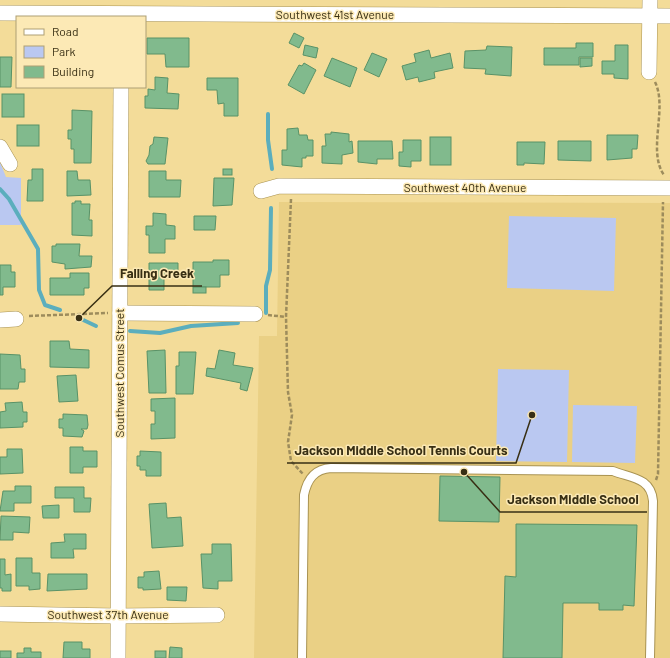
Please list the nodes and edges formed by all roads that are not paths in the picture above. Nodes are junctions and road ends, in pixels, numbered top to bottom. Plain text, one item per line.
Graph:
1 (650, 0) edge
2 (121, 10) edge
3 (0, 13) edge
4 (649, 16) junction
5 (670, 16) edge
6 (649, 72) road end
7 (121, 88) edge
8 (0, 147) edge
9 (10, 164) dead end
10 (666, 187) edge
11 (261, 191) dead end
12 (120, 313) junction
13 (256, 314) road end
14 (16, 319) road end
15 (0, 320) edge
16 (0, 614) edge
17 (217, 615) dead end
18 (118, 616) junction
19 (118, 658) edge
20 (302, 658) edge
21 (650, 658) edge

1 - 4 street
2 - 3 street, Southwest 41st Avenue
2 - 4 street, Southwest 41st Avenue
4 - 5 street, Southwest 41st Avenue
4 - 6 street
7 - 12 street, Southwest Comus Street
8 - 9 street
10 - 11 street, Southwest 40th Avenue
12 - 13 street
12 - 18 street, Southwest Comus Street
14 - 15 street
16 - 18 street, Southwest 37th Avenue
17 - 18 street, Southwest 37th Avenue
18 - 19 street, Southwest Comus Street
20 - 21 lane

